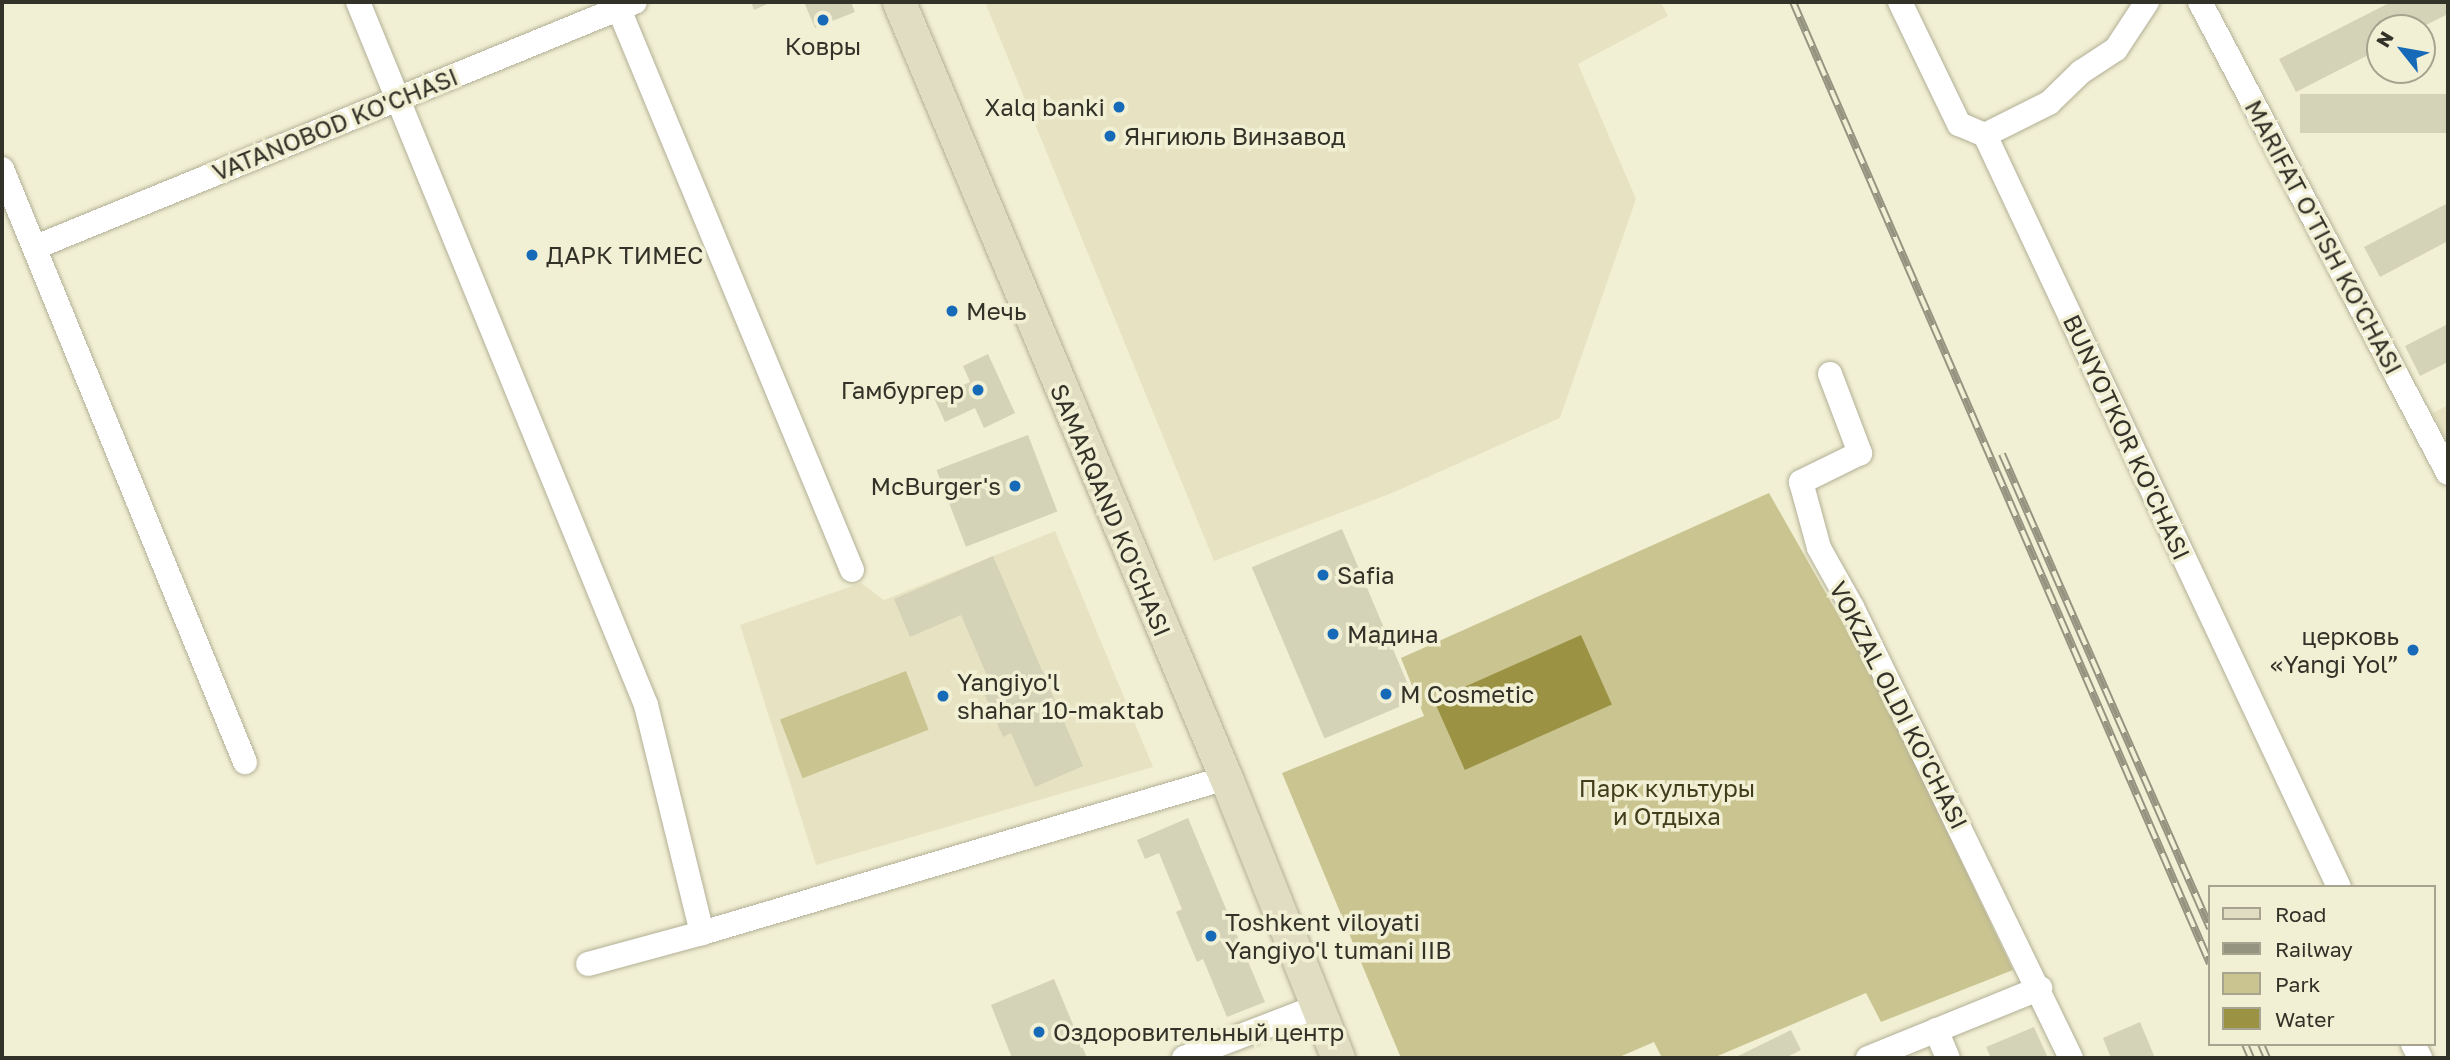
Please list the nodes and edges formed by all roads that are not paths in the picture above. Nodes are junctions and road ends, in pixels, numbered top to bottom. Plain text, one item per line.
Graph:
1 (358, 2) edge
2 (898, 2) edge
3 (919, 2) edge
4 (1900, 2) edge
5 (2147, 2) edge
6 (2200, 2) edge
7 (623, 4) edge
8 (399, 98) junction
9 (1985, 135) junction
10 (2, 169) edge
11 (36, 247) junction
12 (1830, 374) dead end
13 (2448, 473) edge
14 (852, 570) dead end
15 (245, 762) dead end
16 (1234, 776) junction
17 (2338, 885) edge
18 (702, 933) junction
19 (588, 964) dead end
20 (2039, 988) junction
21 (1319, 1006) junction
22 (1936, 1030) junction
23 (1184, 1058) edge
24 (1338, 1058) edge
25 (1353, 1058) edge
26 (1868, 1058) edge
27 (1948, 1058) edge
28 (2071, 1058) edge

1 - 8 street
2 - 16 main road, SAMARQAND KO'CHASI
3 - 16 main road, SAMARQAND KO'CHASI
4 - 9 street
5 - 9 street
6 - 13 street, MARIFAT O'TISH KO'CHASI
7 - 8 street, VATANOBOD KO'CHASI
7 - 14 street
8 - 11 street, VATANOBOD KO'CHASI
8 - 18 street
9 - 17 street, BUNYOTKOR KO'CHASI
10 - 11 street
11 - 15 street
12 - 20 street, VOKZAL OLDI KO'CHASI
16 - 18 street
16 - 21 main road, SAMARQAND KO'CHASI
16 - 25 main road, SAMARQAND KO'CHASI
18 - 19 street
20 - 22 street
20 - 28 street, VOKZAL OLDI KO'CHASI
21 - 23 street
21 - 24 main road, SAMARQAND KO'CHASI
22 - 26 street
22 - 27 street

